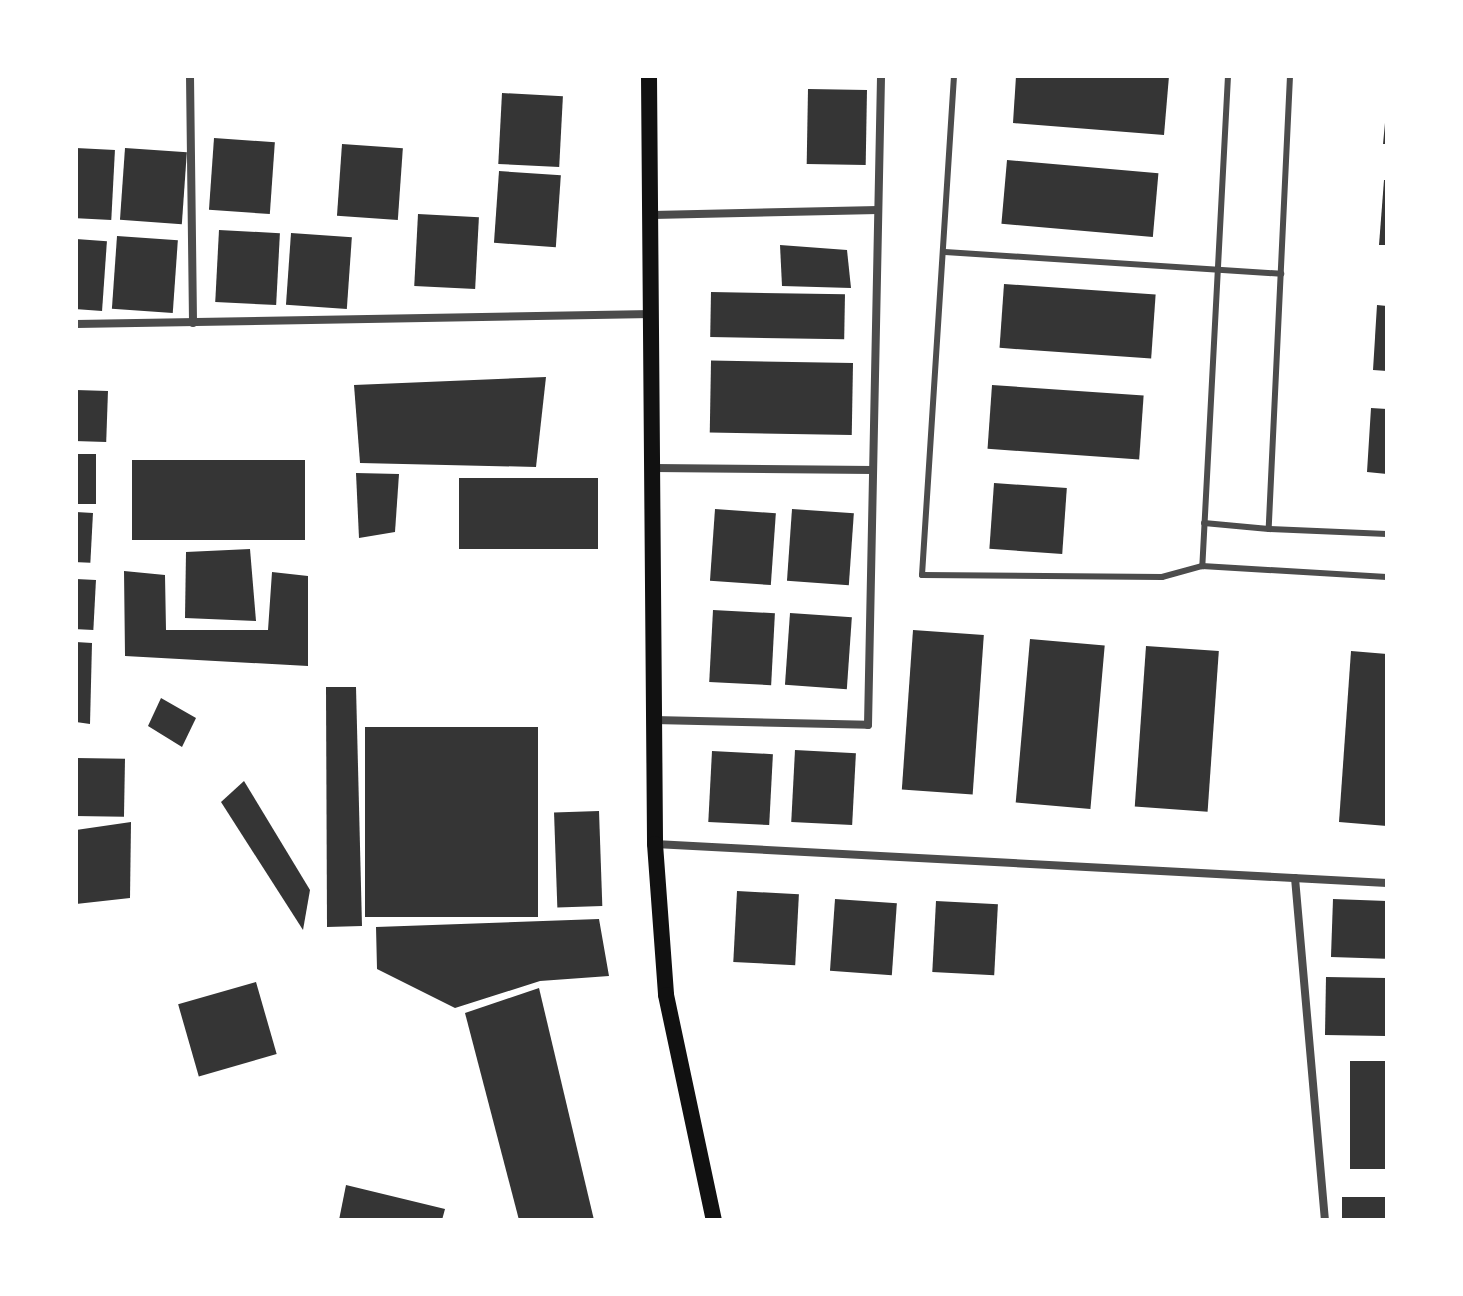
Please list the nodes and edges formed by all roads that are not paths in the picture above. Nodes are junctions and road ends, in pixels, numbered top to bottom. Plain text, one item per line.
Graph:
1 (190, 76) edge
2 (649, 76) edge
3 (881, 76) edge
4 (954, 76) edge
5 (1228, 76) edge
6 (1290, 76) edge
7 (878, 210) junction
8 (653, 215) junction
9 (945, 252) junction
10 (1218, 270) junction
11 (1281, 274) junction
12 (653, 314) junction
13 (193, 323) junction
14 (76, 324) edge
15 (654, 468) junction
16 (873, 470) junction
17 (1204, 523) junction
18 (1269, 529) junction
19 (1387, 534) edge
20 (1202, 566) junction
21 (1387, 577) edge
22 (654, 720) junction
23 (655, 844) junction
24 (1295, 878) junction
25 (1387, 883) edge
26 (714, 1220) edge
27 (1325, 1220) edge

1 - 13 street
2 - 8 main road
3 - 7 street
4 - 9 lane
5 - 10 lane
6 - 11 lane
7 - 8 street
7 - 16 street
8 - 12 main road
9 - 10 lane
9 - 20 lane
10 - 11 lane
10 - 17 lane
11 - 18 lane
12 - 13 street
12 - 15 main road
13 - 14 street
15 - 16 street
15 - 22 main road
16 - 22 street
17 - 18 lane
17 - 20 lane
18 - 19 lane
20 - 21 lane
22 - 23 main road
23 - 24 street
23 - 26 main road
24 - 25 street
24 - 27 street

